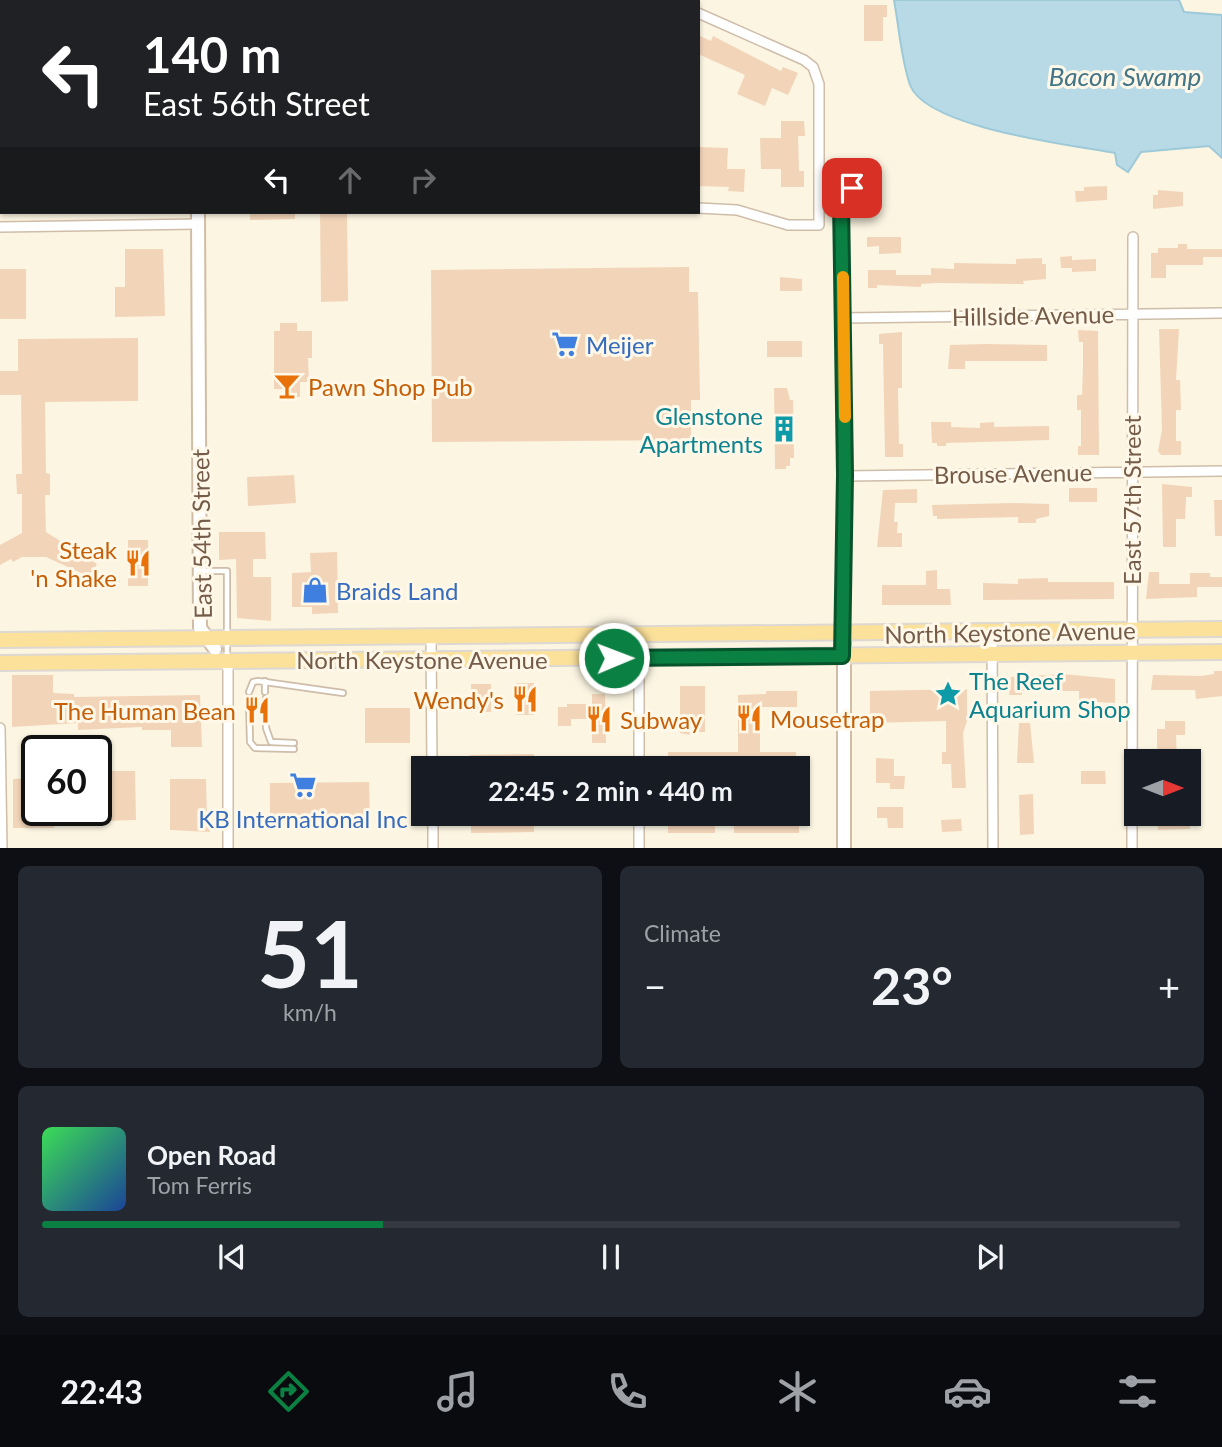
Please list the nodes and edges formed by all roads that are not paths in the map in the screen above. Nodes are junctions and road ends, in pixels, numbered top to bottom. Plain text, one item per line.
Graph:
1 (700, 14) edge
2 (852, 188) dead end
3 (700, 208) edge
4 (198, 218) edge
5 (0, 227) edge
6 (1133, 236) dead end
7 (1130, 313) junction
8 (1222, 313) edge
9 (844, 318) junction
10 (1222, 471) edge
11 (1131, 472) junction
12 (845, 475) junction
13 (200, 571) junction
14 (1222, 629) edge
15 (1132, 630) junction
16 (992, 632) junction
17 (844, 633) junction
18 (639, 635) junction
19 (431, 637) junction
20 (226, 638) junction
21 (0, 640) edge
22 (218, 652) junction
23 (1222, 652) edge
24 (1132, 653) junction
25 (992, 654) junction
26 (842, 656) junction
27 (639, 657) junction
28 (432, 659) junction
29 (0, 663) edge
30 (265, 681) junction
31 (249, 692) dead end
32 (343, 693) dead end
33 (250, 699) dead end
34 (0, 728) edge
35 (294, 743) dead end
36 (294, 750) dead end
37 (432, 756) edge
38 (639, 756) edge
39 (432, 826) edge
40 (639, 826) edge
41 (2, 848) edge
42 (228, 848) edge
43 (433, 848) edge
44 (639, 848) edge
45 (844, 848) edge
46 (993, 848) edge
47 (1132, 848) edge

1 - 3 street
2 - 9 street
4 - 5 street
4 - 13 street, East 54th Street
6 - 7 street, East 57th Street
7 - 8 street, Hillside Avenue
7 - 9 street, Hillside Avenue
7 - 11 street, East 57th Street
9 - 12 street
10 - 11 street, Brouse Avenue
11 - 12 street, Brouse Avenue
11 - 15 street, East 57th Street
12 - 17 street
13 - 20 lane
13 - 22 street, East 54th Street
14 - 15 main road, North Keystone Avenue
15 - 16 main road, North Keystone Avenue
15 - 24 street, East 57th Street
16 - 17 main road, North Keystone Avenue
16 - 25 street
17 - 18 main road, North Keystone Avenue
17 - 26 street
18 - 19 main road, North Keystone Avenue
18 - 27 street
19 - 20 main road, North Keystone Avenue
19 - 28 street
20 - 22 main road, North Keystone Avenue
20 - 22 lane
21 - 22 main road, North Keystone Avenue
22 - 28 main road, North Keystone Avenue
22 - 29 main road, North Keystone Avenue
22 - 42 street, East 54th Street
23 - 24 main road, North Keystone Avenue
24 - 25 main road, North Keystone Avenue
24 - 47 street, East 57th Street
25 - 26 main road, North Keystone Avenue
25 - 46 street
26 - 27 main road, North Keystone Avenue
26 - 45 street
27 - 28 main road, North Keystone Avenue
27 - 38 street
28 - 37 street
30 - 31 lane
30 - 32 lane
30 - 35 lane
33 - 36 lane
34 - 41 street
39 - 43 street
40 - 44 street

